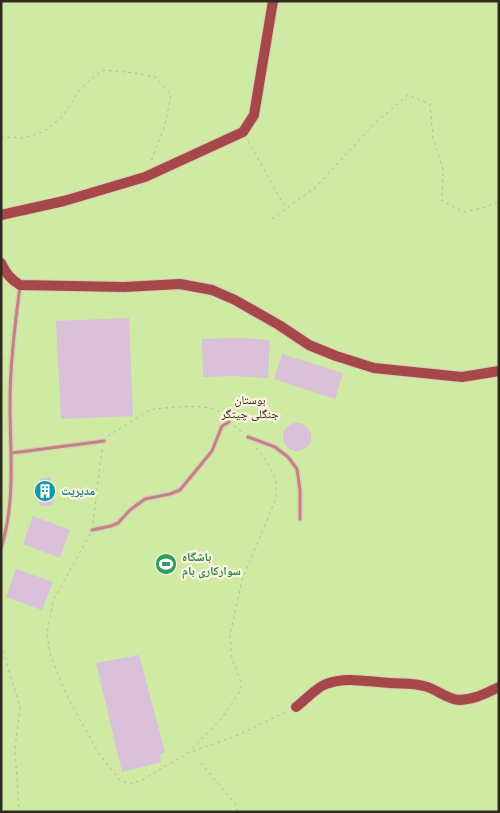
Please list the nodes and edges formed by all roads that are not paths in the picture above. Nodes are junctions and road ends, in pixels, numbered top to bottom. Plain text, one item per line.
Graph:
1 (273, 1) edge
2 (1, 215) edge
3 (1, 262) edge
4 (20, 285) junction
5 (499, 371) edge
6 (229, 422) road end
7 (248, 437) road end
8 (104, 441) road end
9 (12, 453) junction
10 (300, 519) dead end
11 (92, 530) road end
12 (1, 548) edge
13 (499, 687) edge
14 (296, 707) road end

1 - 2 street
3 - 4 street
4 - 5 street
4 - 9 lane
6 - 11 lane
7 - 10 lane
8 - 9 lane
9 - 12 lane
13 - 14 street

